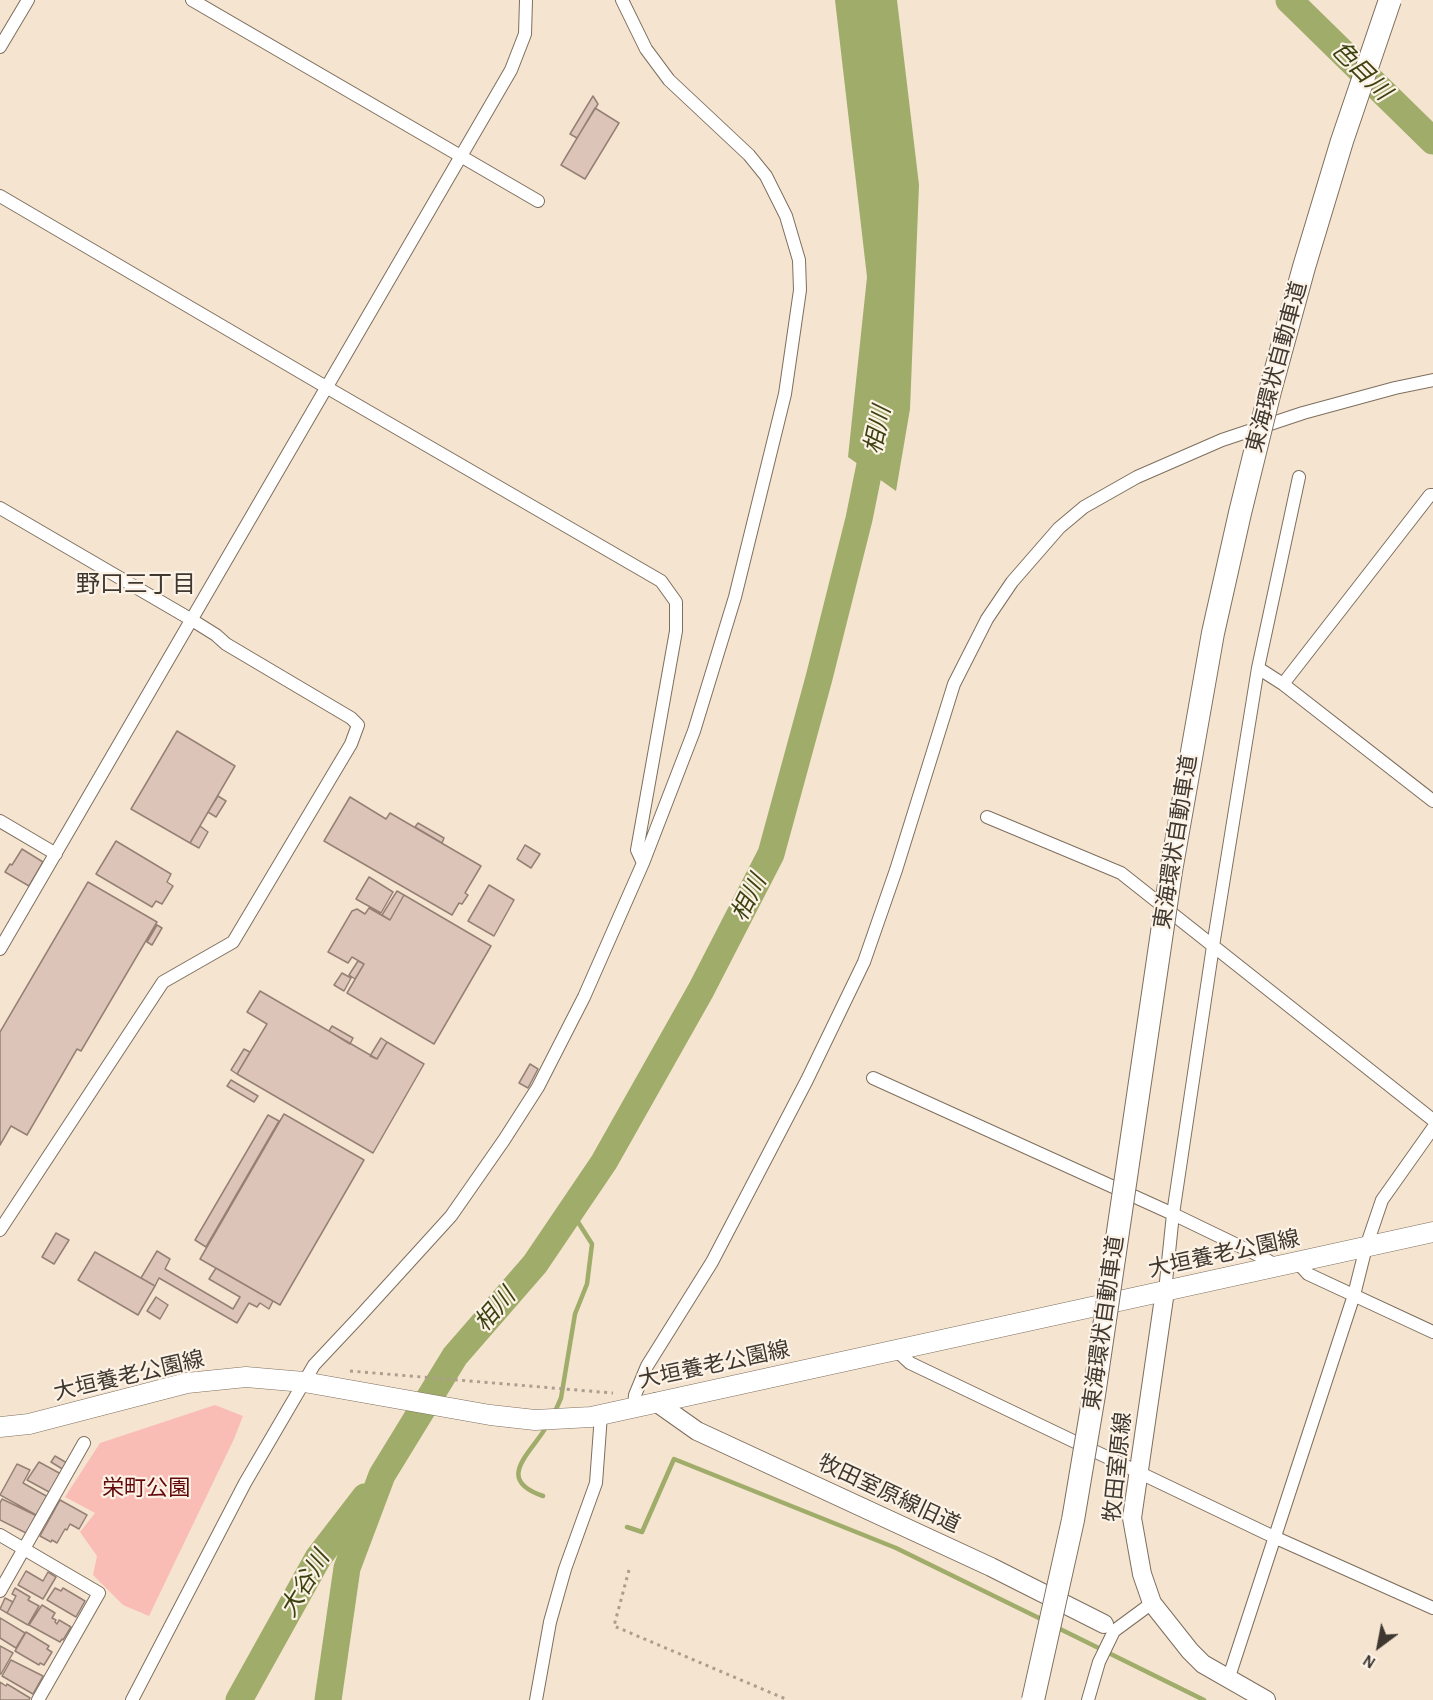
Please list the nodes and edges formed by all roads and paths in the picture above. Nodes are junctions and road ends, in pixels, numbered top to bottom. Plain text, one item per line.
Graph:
1 (28, 0) edge
2 (192, 0) edge
3 (526, 0) edge
4 (622, 0) edge
5 (1390, 0) edge
6 (0, 47) edge
7 (462, 157) junction
8 (0, 196) edge
9 (538, 201) dead end
10 (1433, 380) edge
11 (326, 387) junction
12 (1299, 477) dead end
13 (1433, 495) edge
14 (0, 508) edge
15 (192, 620) junction
16 (1258, 668) junction
17 (1283, 684) junction
18 (1433, 801) edge
19 (987, 817) dead end
20 (0, 821) edge
21 (56, 854) junction
22 (643, 863) junction
23 (0, 923) edge
24 (12, 930) junction
25 (1213, 946) junction
26 (0, 949) edge
27 (873, 1077) dead end
28 (1433, 1120) edge
29 (1433, 1128) edge
30 (1173, 1214) junction
31 (0, 1230) edge
32 (1433, 1232) edge
33 (1366, 1247) junction
34 (1298, 1263) junction
35 (1276, 1266) junction
36 (1166, 1291) junction
37 (1354, 1295) junction
38 (1433, 1332) edge
39 (896, 1350) junction
40 (347, 1371) dead end
41 (309, 1383) junction
42 (635, 1401) junction
43 (656, 1402) junction
44 (596, 1416) junction
45 (0, 1427) edge
46 (84, 1443) dead end
47 (1138, 1472) junction
48 (0, 1535) edge
49 (1274, 1536) junction
50 (24, 1549) junction
51 (629, 1570) dead end
52 (0, 1591) edge
53 (1152, 1603) junction
54 (1433, 1608) edge
55 (1106, 1632) junction
56 (1228, 1680) junction
57 (38, 1700) edge
58 (132, 1700) edge
59 (536, 1700) edge
60 (788, 1700) edge
61 (1034, 1700) edge
62 (1088, 1700) edge
63 (1266, 1700) edge

1 - 6 street
2 - 7 street
3 - 7 street
4 - 22 street
5 - 61 highway, 東海環状自動車道, bridge
7 - 9 street
7 - 11 street
8 - 11 street
10 - 42 street
11 - 15 street
11 - 22 street
12 - 16 street
13 - 17 street
14 - 15 street
15 - 21 street
15 - 31 street
16 - 17 street
16 - 25 street
17 - 18 street
19 - 25 street
20 - 21 street
21 - 24 street
22 - 41 street
23 - 24 street
24 - 26 street
25 - 28 street
25 - 30 street
27 - 30 street
29 - 33 street
30 - 35 street
30 - 36 street
32 - 33 main road, 大垣養老公園線
33 - 34 main road, 大垣養老公園線
33 - 37 street
34 - 35 main road, 大垣養老公園線
34 - 37 street
35 - 36 main road, 大垣養老公園線
36 - 39 main road, 大垣養老公園線
36 - 47 street, 牧田室原線
37 - 38 street
37 - 49 street
39 - 43 main road, 大垣養老公園線
39 - 47 street
40 - 42 path
41 - 44 main road, 大垣養老公園線
41 - 45 main road, 大垣養老公園線
41 - 58 street
42 - 43 main road, 大垣養老公園線
42 - 44 main road, 大垣養老公園線
43 - 55 street, 牧田室原線旧道
44 - 59 street
46 - 50 street
47 - 49 street
47 - 53 street, 牧田室原線
48 - 50 street
49 - 54 street
49 - 56 street
50 - 52 street
50 - 57 street
51 - 60 path
53 - 55 street
53 - 56 street, 牧田室原線
55 - 62 street
56 - 63 street, 牧田室原線

